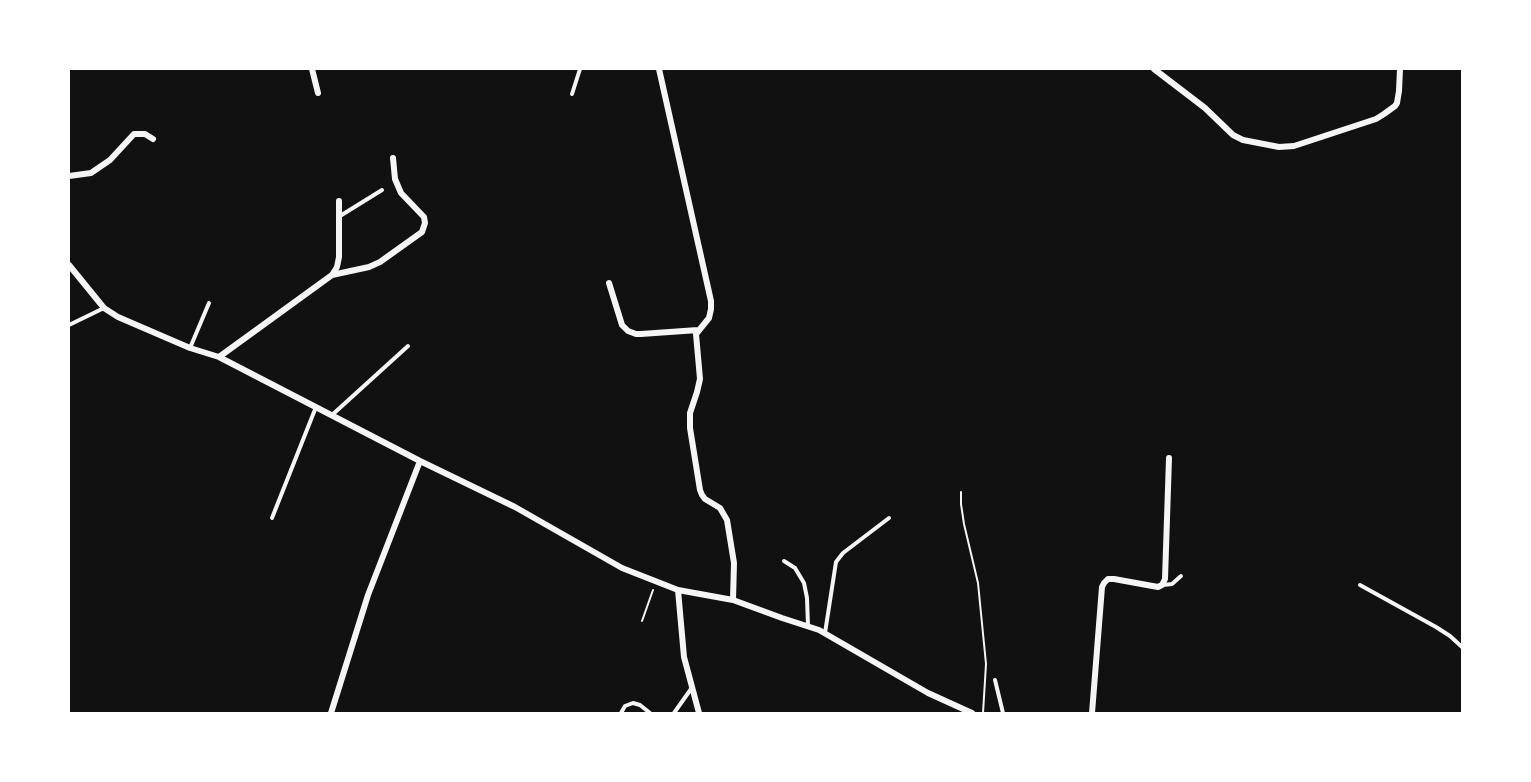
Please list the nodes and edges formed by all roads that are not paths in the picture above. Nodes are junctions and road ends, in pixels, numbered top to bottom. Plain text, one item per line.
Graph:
1 (312, 69) edge
2 (580, 69) edge
3 (659, 69) edge
4 (1154, 69) edge
5 (1400, 69) edge
6 (318, 93) dead end
7 (572, 94) dead end
8 (153, 139) dead end
9 (393, 158) dead end
10 (69, 176) edge
11 (382, 190) dead end
12 (339, 201) dead end
13 (339, 216) junction
14 (69, 265) edge
15 (332, 275) junction
16 (609, 283) dead end
17 (209, 303) dead end
18 (104, 308) junction
19 (69, 325) edge
20 (698, 330) junction
21 (408, 346) dead end
22 (190, 348) junction
23 (219, 357) junction
24 (315, 407) junction
25 (331, 416) junction
26 (1169, 458) dead end
27 (420, 461) junction
28 (272, 518) dead end
29 (889, 518) dead end
30 (784, 561) dead end
31 (1180, 576) dead end
32 (1162, 585) junction
33 (1360, 585) dead end
34 (678, 590) junction
35 (733, 600) junction
36 (808, 626) junction
37 (825, 633) junction
38 (1462, 647) edge
39 (995, 680) dead end
40 (692, 688) junction
41 (331, 713) edge
42 (621, 713) edge
43 (650, 713) edge
44 (674, 713) edge
45 (699, 713) edge
46 (972, 713) edge
47 (1003, 713) edge
48 (1092, 713) edge

1 - 6 street
2 - 7 lane
3 - 20 street
4 - 5 street
8 - 10 street
9 - 15 street
11 - 13 lane
12 - 13 street
13 - 15 street
14 - 18 street
15 - 23 street
16 - 20 street
17 - 22 lane
18 - 19 lane
18 - 22 street
20 - 35 street
21 - 25 lane
22 - 23 street
23 - 24 street
24 - 25 street
24 - 28 lane
25 - 27 street
26 - 32 street
27 - 34 street
27 - 41 street
29 - 37 lane
30 - 36 lane
31 - 32 lane
32 - 48 street
33 - 38 lane
34 - 35 street
34 - 40 street
35 - 36 street
36 - 37 street
37 - 46 street
39 - 47 lane
40 - 44 lane
40 - 45 street
42 - 43 lane

